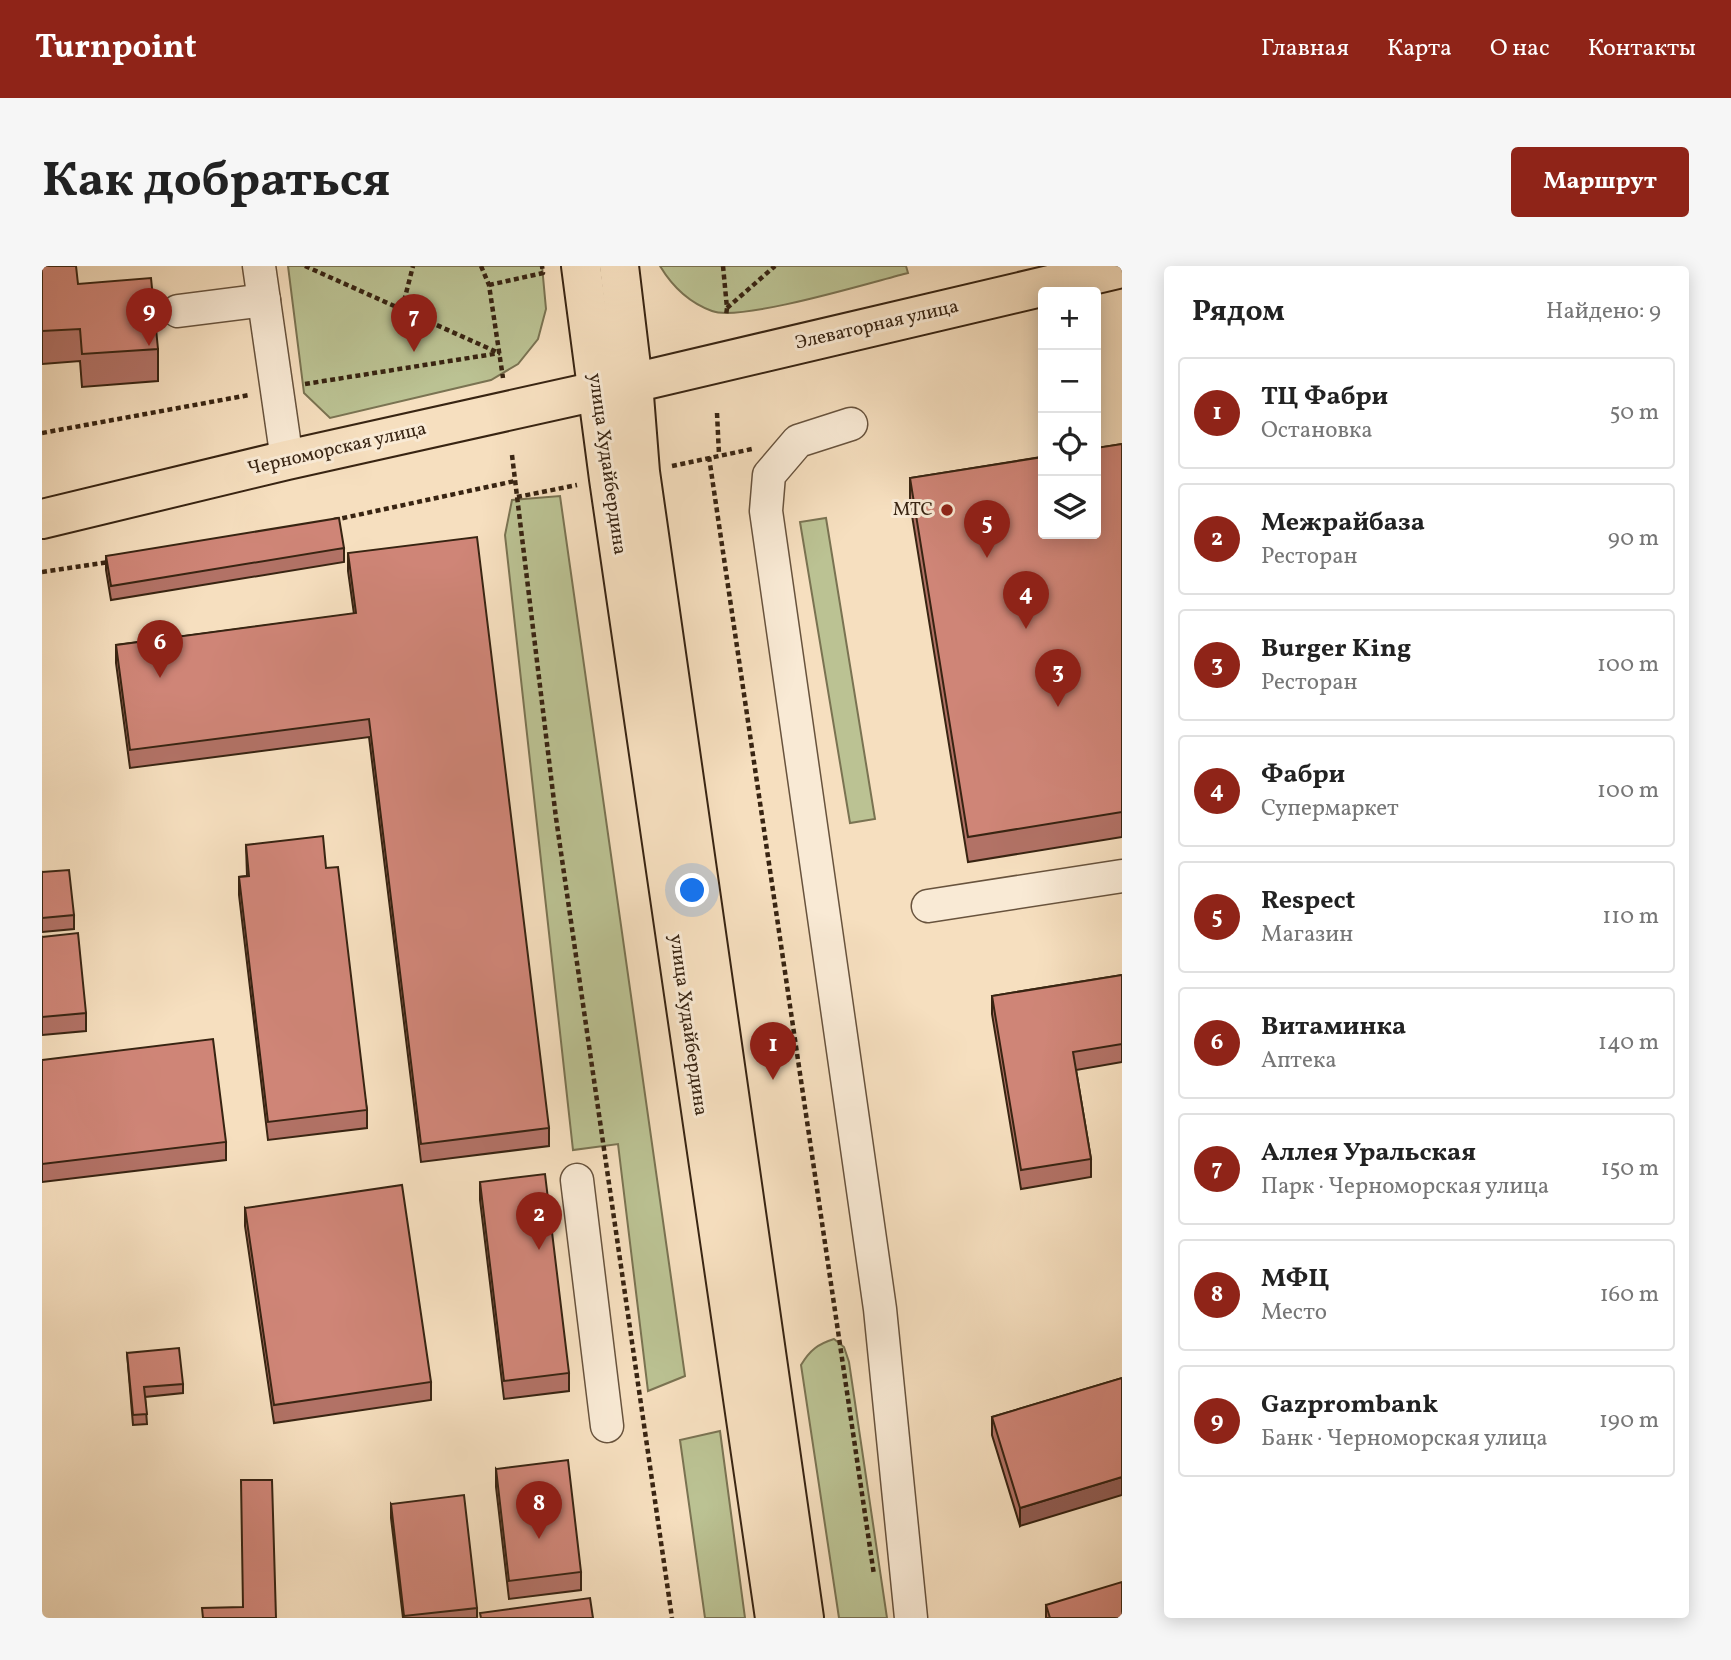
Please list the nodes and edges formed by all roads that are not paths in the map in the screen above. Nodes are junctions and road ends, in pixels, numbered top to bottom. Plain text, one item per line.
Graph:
1 (259, 266) edge
2 (581, 266) edge
3 (618, 266) edge
4 (1122, 268) edge
5 (264, 300) junction
6 (178, 311) dead end
7 (615, 387) junction
8 (851, 424) dead end
9 (288, 460) junction
10 (42, 519) edge
11 (1122, 876) edge
12 (928, 906) dead end
13 (578, 1180) dead end
14 (607, 1426) dead end
15 (775, 1618) edge
16 (804, 1618) edge
17 (911, 1618) edge

1 - 5 lane
2 - 7 main road, улица Худайбердина
3 - 7 main road, улица Худайбердина
4 - 7 main road, Элеваторная улица
5 - 6 lane
5 - 9 lane
7 - 9 main road, Черноморская улица
7 - 15 main road, улица Худайбердина
7 - 16 main road, улица Худайбердина
8 - 17 lane
9 - 10 main road, Черноморская улица
11 - 12 lane
13 - 14 lane

